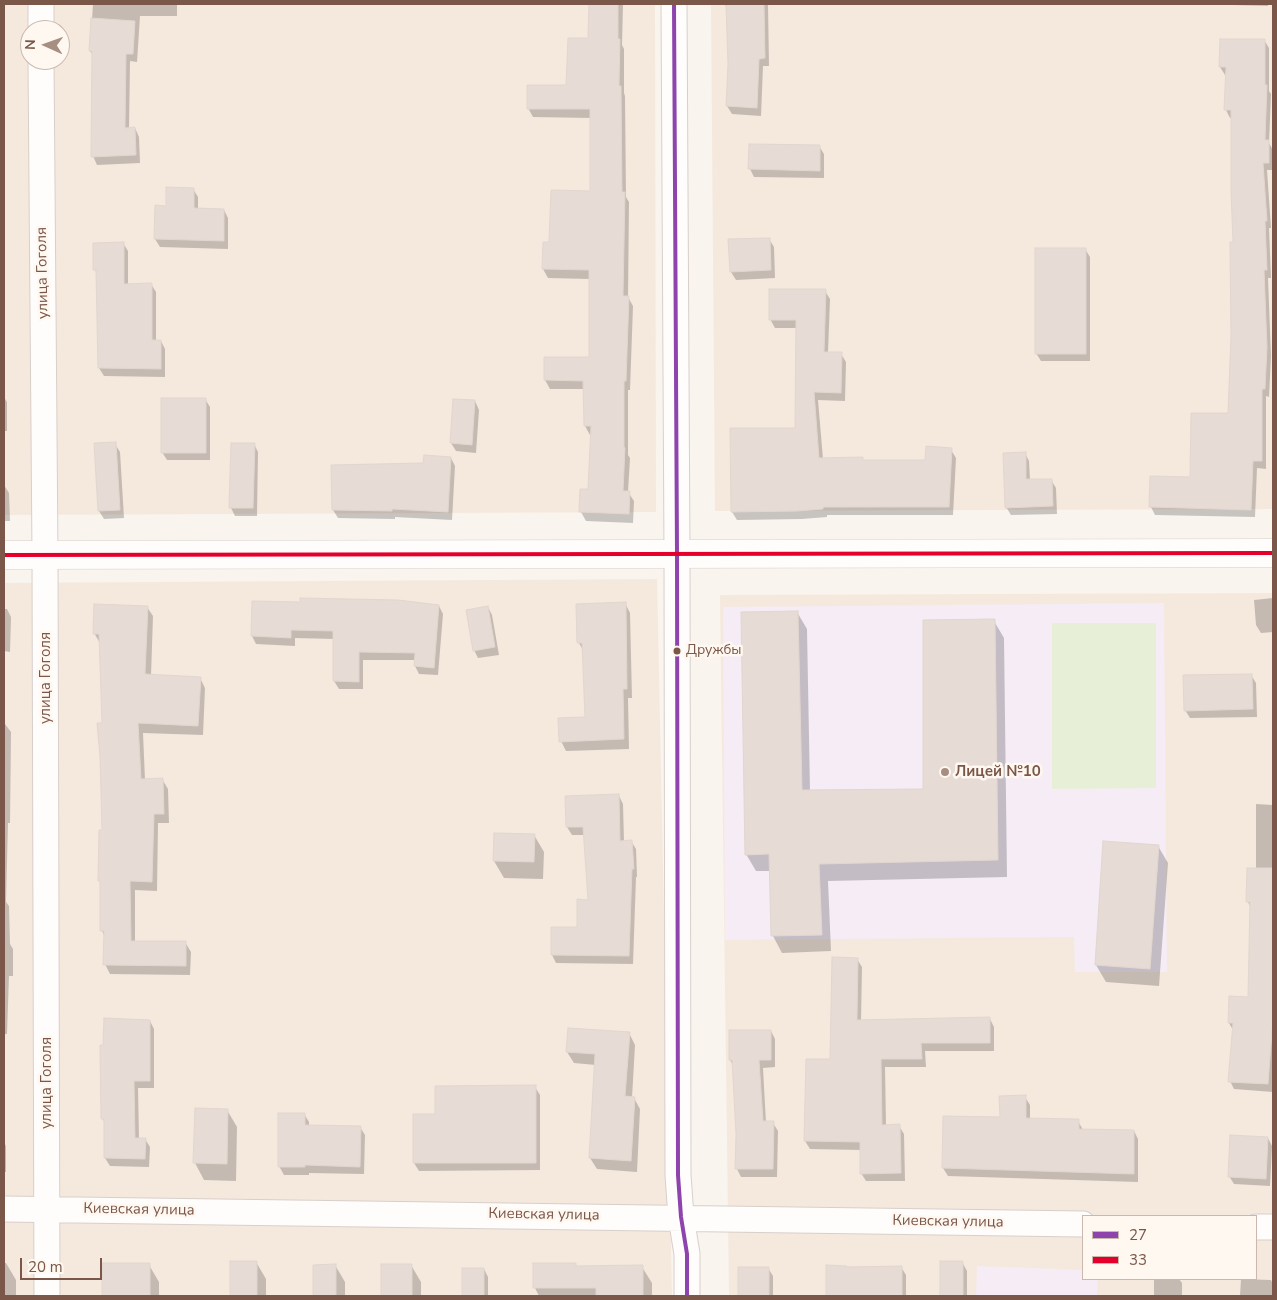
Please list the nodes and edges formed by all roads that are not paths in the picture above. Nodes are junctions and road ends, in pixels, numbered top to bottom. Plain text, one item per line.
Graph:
1 (40, 4) edge
2 (674, 4) edge
3 (41, 20) edge
4 (41, 70) edge
5 (1273, 552) edge
6 (46, 554) junction
7 (677, 554) junction
8 (4, 555) edge
9 (4, 1209) edge
10 (47, 1209) junction
11 (681, 1217) junction
12 (1082, 1224) edge
13 (1257, 1227) edge
14 (1273, 1227) edge
15 (47, 1296) edge
16 (687, 1296) edge

1 - 3 street
2 - 7 street
4 - 6 street, улица Гоголя
5 - 7 street
6 - 7 street
6 - 8 street
6 - 10 street, улица Гоголя
7 - 11 street
9 - 10 street, Киевская улица
10 - 11 street, Киевская улица
10 - 15 street, улица Гоголя
11 - 12 street, Киевская улица
11 - 16 street
13 - 14 street

